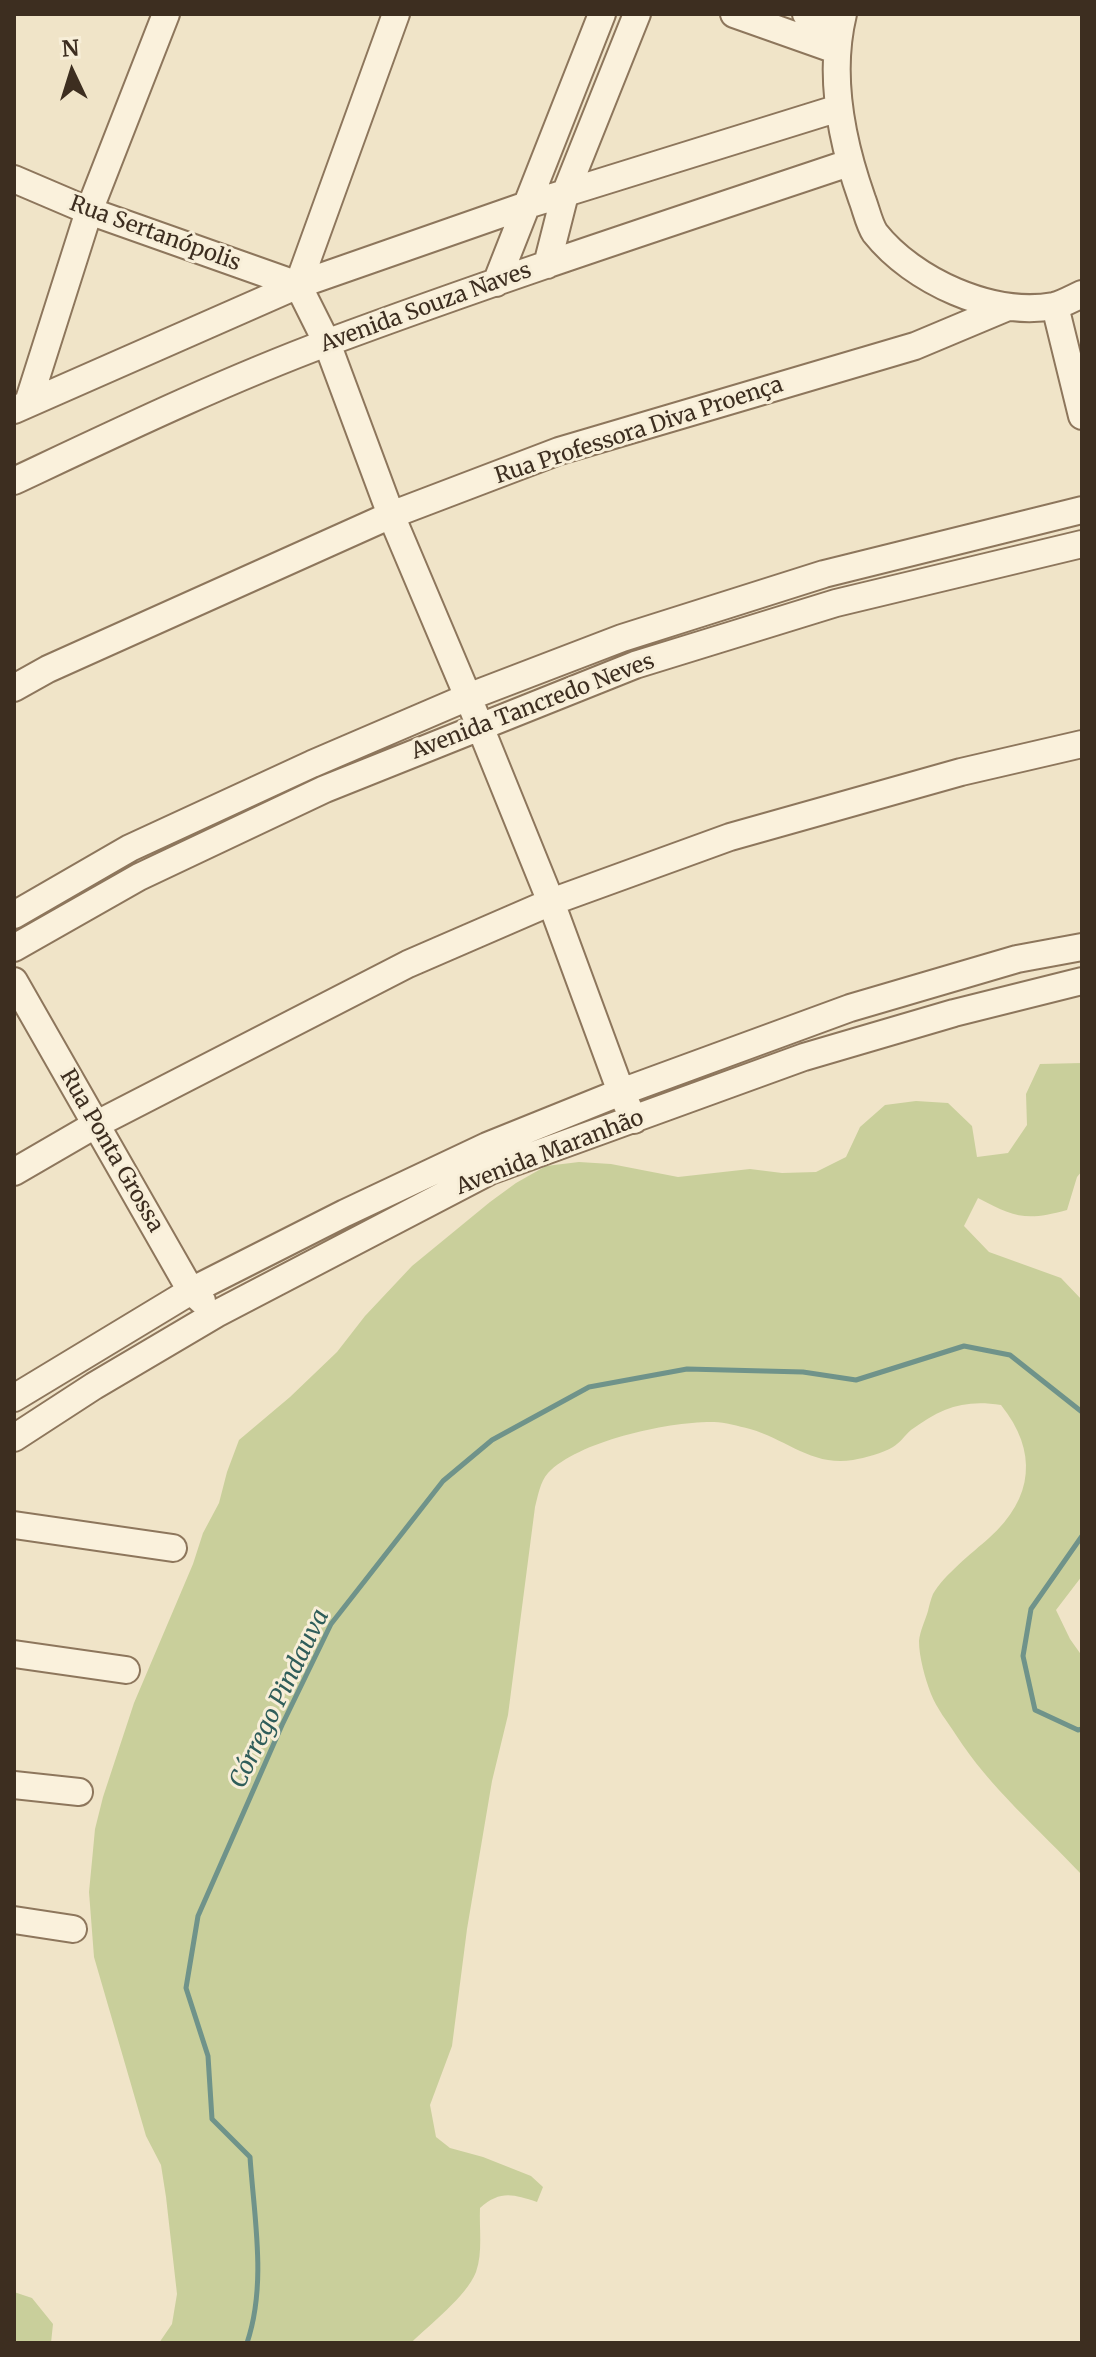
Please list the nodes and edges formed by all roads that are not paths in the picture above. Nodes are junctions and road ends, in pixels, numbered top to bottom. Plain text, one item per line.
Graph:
1 (166, 14) edge
2 (396, 14) edge
3 (602, 14) edge
4 (637, 14) edge
5 (734, 14) edge
6 (806, 14) edge
7 (840, 30) edge
8 (839, 108) junction
9 (849, 163) junction
10 (14, 179) edge
11 (565, 194) junction
12 (527, 205) junction
13 (89, 211) junction
14 (547, 265) junction
15 (496, 283) junction
16 (298, 285) junction
17 (1082, 294) edge
18 (1055, 306) junction
19 (1008, 307) junction
20 (327, 343) junction
21 (21, 406) edge
22 (1082, 416) edge
23 (14, 481) edge
24 (1082, 510) edge
25 (391, 515) junction
26 (1082, 544) edge
27 (14, 688) edge
28 (468, 697) junction
29 (481, 727) junction
30 (1082, 744) edge
31 (551, 902) junction
32 (14, 915) edge
33 (1082, 947) edge
34 (14, 948) edge
35 (14, 981) edge
36 (1082, 981) edge
37 (621, 1092) junction
38 (634, 1120) junction
39 (95, 1125) junction
40 (14, 1172) edge
41 (191, 1291) junction
42 (216, 1314) junction
43 (14, 1398) edge
44 (14, 1438) edge
45 (14, 1525) edge
46 (173, 1548) dead end
47 (14, 1654) edge
48 (126, 1670) dead end
49 (14, 1785) edge
50 (79, 1792) dead end
51 (14, 1920) edge
52 (73, 1929) dead end

1 - 13 street
2 - 16 street
3 - 12 street
4 - 11 street
5 - 7 street
6 - 7 street
7 - 8 street
8 - 9 street
8 - 11 street
9 - 14 street, Avenida Souza Naves
9 - 19 street
10 - 13 street, Rua Sertanópolis
11 - 12 street
11 - 14 street
12 - 15 street
12 - 16 street
13 - 16 street, Rua Sertanópolis
13 - 21 street
14 - 15 street, Avenida Souza Naves
15 - 20 street, Avenida Souza Naves
16 - 20 street
16 - 21 street
17 - 18 street
18 - 19 street
18 - 22 street
19 - 25 street, Rua Professora Diva Proença
20 - 23 street, Avenida Souza Naves
20 - 25 street
24 - 28 street, Avenida Tancredo Neves
25 - 27 street, Rua Professora Diva Proença
25 - 28 street
26 - 29 street, Avenida Tancredo Neves
28 - 29 street
28 - 32 street, Avenida Tancredo Neves
29 - 31 street
29 - 34 street, Avenida Tancredo Neves
30 - 31 street
31 - 37 street
31 - 39 street
33 - 37 street, Avenida Maranhão
35 - 39 street, Rua Ponta Grossa
36 - 38 street, Avenida Maranhão
37 - 38 street
37 - 41 street, Avenida Maranhão
38 - 42 street, Avenida Maranhão
39 - 40 street
39 - 41 street, Rua Ponta Grossa
41 - 42 street, Rua Ponta Grossa
41 - 43 street, Avenida Maranhão
42 - 44 street, Avenida Maranhão
45 - 46 street
47 - 48 street
49 - 50 street
51 - 52 street

